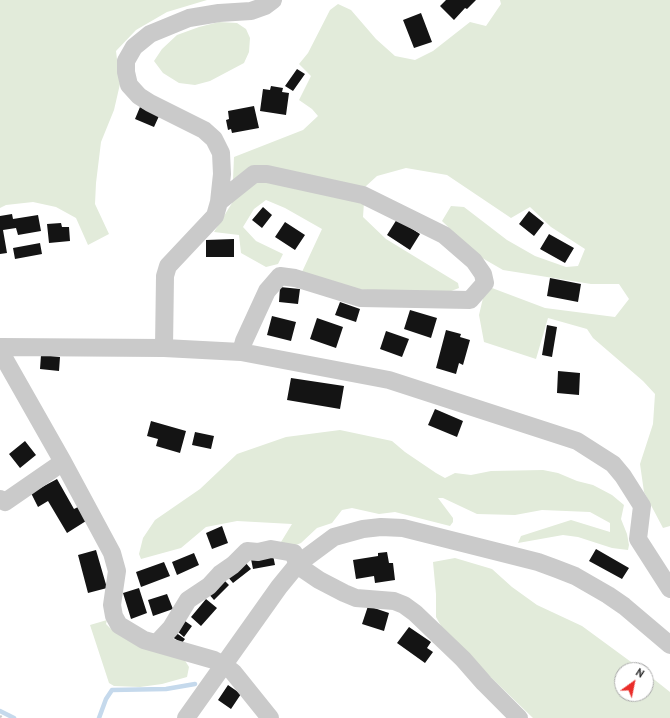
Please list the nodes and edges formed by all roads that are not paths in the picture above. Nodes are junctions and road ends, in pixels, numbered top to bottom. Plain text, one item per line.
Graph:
1 (273, 0) edge
2 (219, 202) junction
3 (0, 347) edge
4 (164, 348) junction
5 (0, 351) edge
6 (241, 352) junction
7 (63, 462) junction
8 (0, 499) edge
9 (297, 565) junction
10 (670, 589) edge
11 (157, 643) junction
12 (670, 645) edge
13 (224, 665) junction
14 (186, 718) edge
15 (270, 718) edge
16 (519, 718) edge

1 - 2 street
2 - 4 street
2 - 6 street
3 - 4 street
4 - 6 street
5 - 7 street
6 - 10 street
7 - 8 street
7 - 11 street
9 - 11 street
9 - 12 street
9 - 13 street
9 - 16 street
11 - 13 street
13 - 14 street
13 - 15 street

